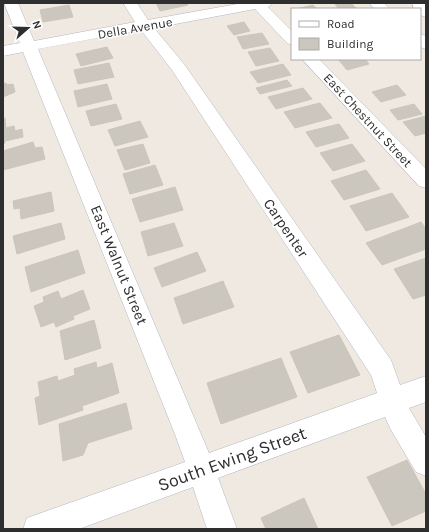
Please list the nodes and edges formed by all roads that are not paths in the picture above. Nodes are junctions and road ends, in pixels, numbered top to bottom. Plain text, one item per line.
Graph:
1 (11, 3) edge
2 (130, 3) edge
3 (260, 3) edge
4 (411, 6) edge
5 (426, 13) edge
6 (145, 26) junction
7 (291, 39) edge
8 (29, 47) junction
9 (3, 51) edge
10 (311, 60) edge
11 (426, 181) edge
12 (426, 389) edge
13 (392, 401) junction
14 (426, 462) edge
15 (201, 469) junction
16 (38, 529) edge
17 (222, 529) edge

1 - 8 street, East Walnut Street
2 - 6 street, Carpenter
3 - 6 street, Della Avenue
3 - 7 street
4 - 5 street
6 - 8 street, Della Avenue
6 - 13 street, Carpenter
8 - 9 street, Della Avenue
8 - 15 street, East Walnut Street
10 - 11 street, East Chestnut Street
12 - 13 street, South Ewing Street
13 - 14 street, Carpenter
13 - 15 street, South Ewing Street
15 - 16 street, South Ewing Street
15 - 17 street, East Walnut Street

